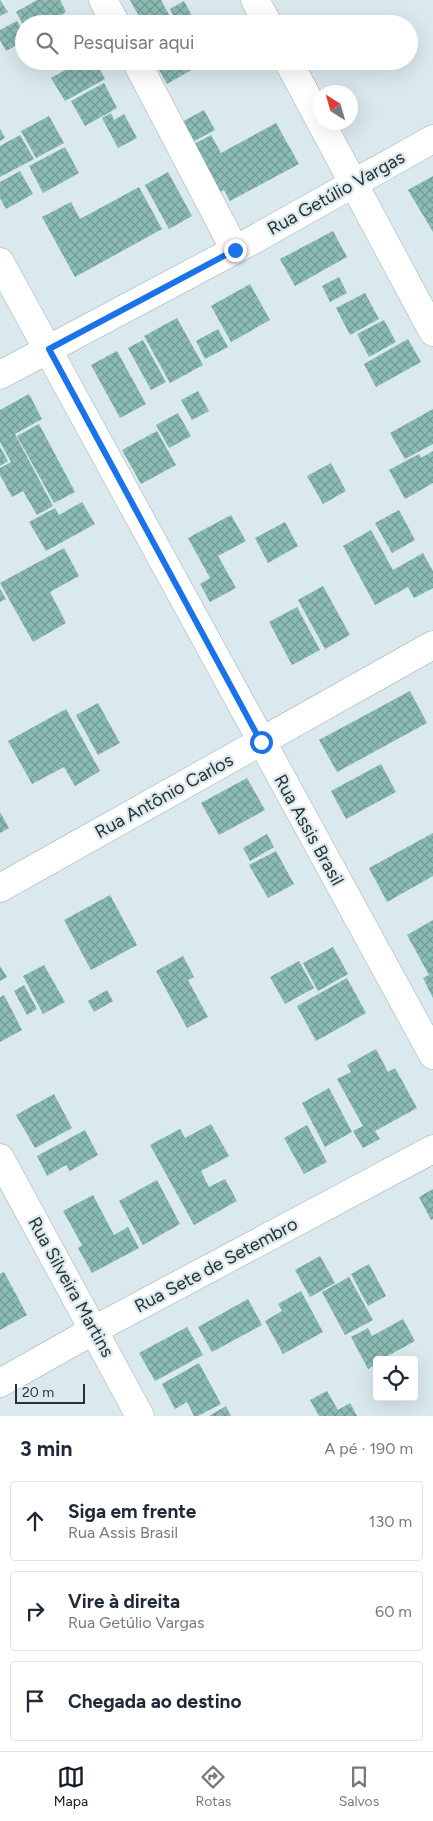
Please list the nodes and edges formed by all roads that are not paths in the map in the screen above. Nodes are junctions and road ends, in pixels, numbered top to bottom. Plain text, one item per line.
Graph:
1 (103, 0) edge
2 (255, 0) edge
3 (111, 15) edge
4 (263, 15) edge
5 (141, 70) edge
6 (293, 70) edge
7 (433, 139) edge
8 (353, 184) junction
9 (235, 250) junction
10 (0, 262) edge
11 (433, 332) edge
12 (49, 349) junction
13 (0, 375) edge
14 (433, 645) edge
15 (261, 742) junction
16 (0, 888) edge
17 (433, 1055) edge
18 (433, 1149) edge
19 (0, 1158) edge
20 (94, 1330) junction
21 (0, 1383) edge
22 (140, 1416) edge

1 - 3 street
2 - 4 street
5 - 9 street
6 - 8 street
7 - 8 street, Rua Getúlio Vargas
8 - 9 street, Rua Getúlio Vargas
8 - 11 street
9 - 12 street, Rua Getúlio Vargas
10 - 12 street, Rua Assis Brasil
12 - 13 street, Rua Getúlio Vargas
12 - 15 street, Rua Assis Brasil
14 - 15 street, Rua Antônio Carlos
15 - 16 street, Rua Antônio Carlos
15 - 17 street, Rua Assis Brasil
18 - 20 street, Rua Sete de Setembro
19 - 20 street, Rua Silveira Martins
20 - 21 street, Rua Sete de Setembro
20 - 22 street, Rua Silveira Martins

